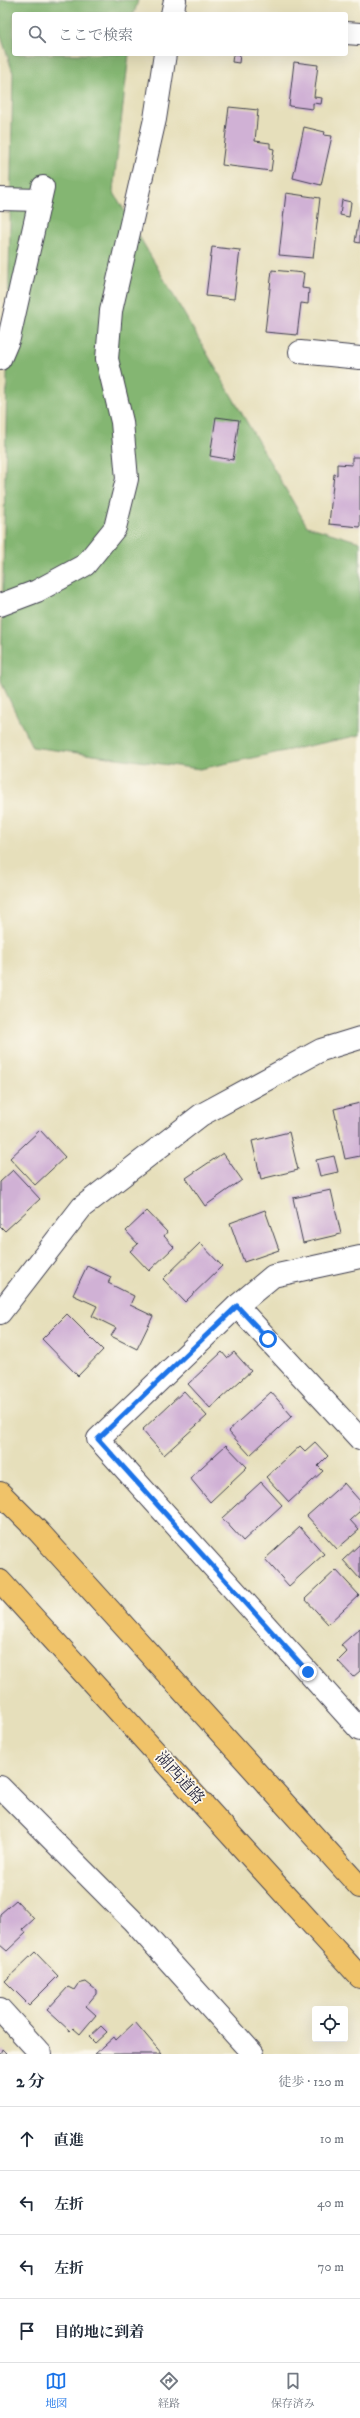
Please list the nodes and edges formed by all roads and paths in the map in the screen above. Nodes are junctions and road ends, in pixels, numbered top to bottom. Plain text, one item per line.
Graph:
1 (175, 0) edge
2 (172, 12) edge
3 (348, 33) edge
4 (360, 34) edge
5 (165, 56) edge
6 (0, 199) edge
7 (300, 352) dead end
8 (360, 358) edge
9 (0, 359) edge
10 (0, 605) edge
11 (360, 1038) edge
12 (360, 1258) edge
13 (237, 1306) junction
14 (0, 1313) edge
15 (360, 1439) edge
16 (0, 1493) edge
17 (0, 1581) edge
18 (360, 1730) edge
19 (0, 1787) edge
20 (360, 1887) edge
21 (360, 1977) edge
22 (0, 2009) edge
23 (41, 2054) edge
24 (253, 2054) edge

1 - 2 street
3 - 4 street
5 - 10 street
6 - 9 street
7 - 8 street
11 - 14 street
12 - 13 street
13 - 15 street
13 - 18 street
16 - 20 highway
17 - 21 highway, 湖西道路
19 - 24 street
22 - 23 street

